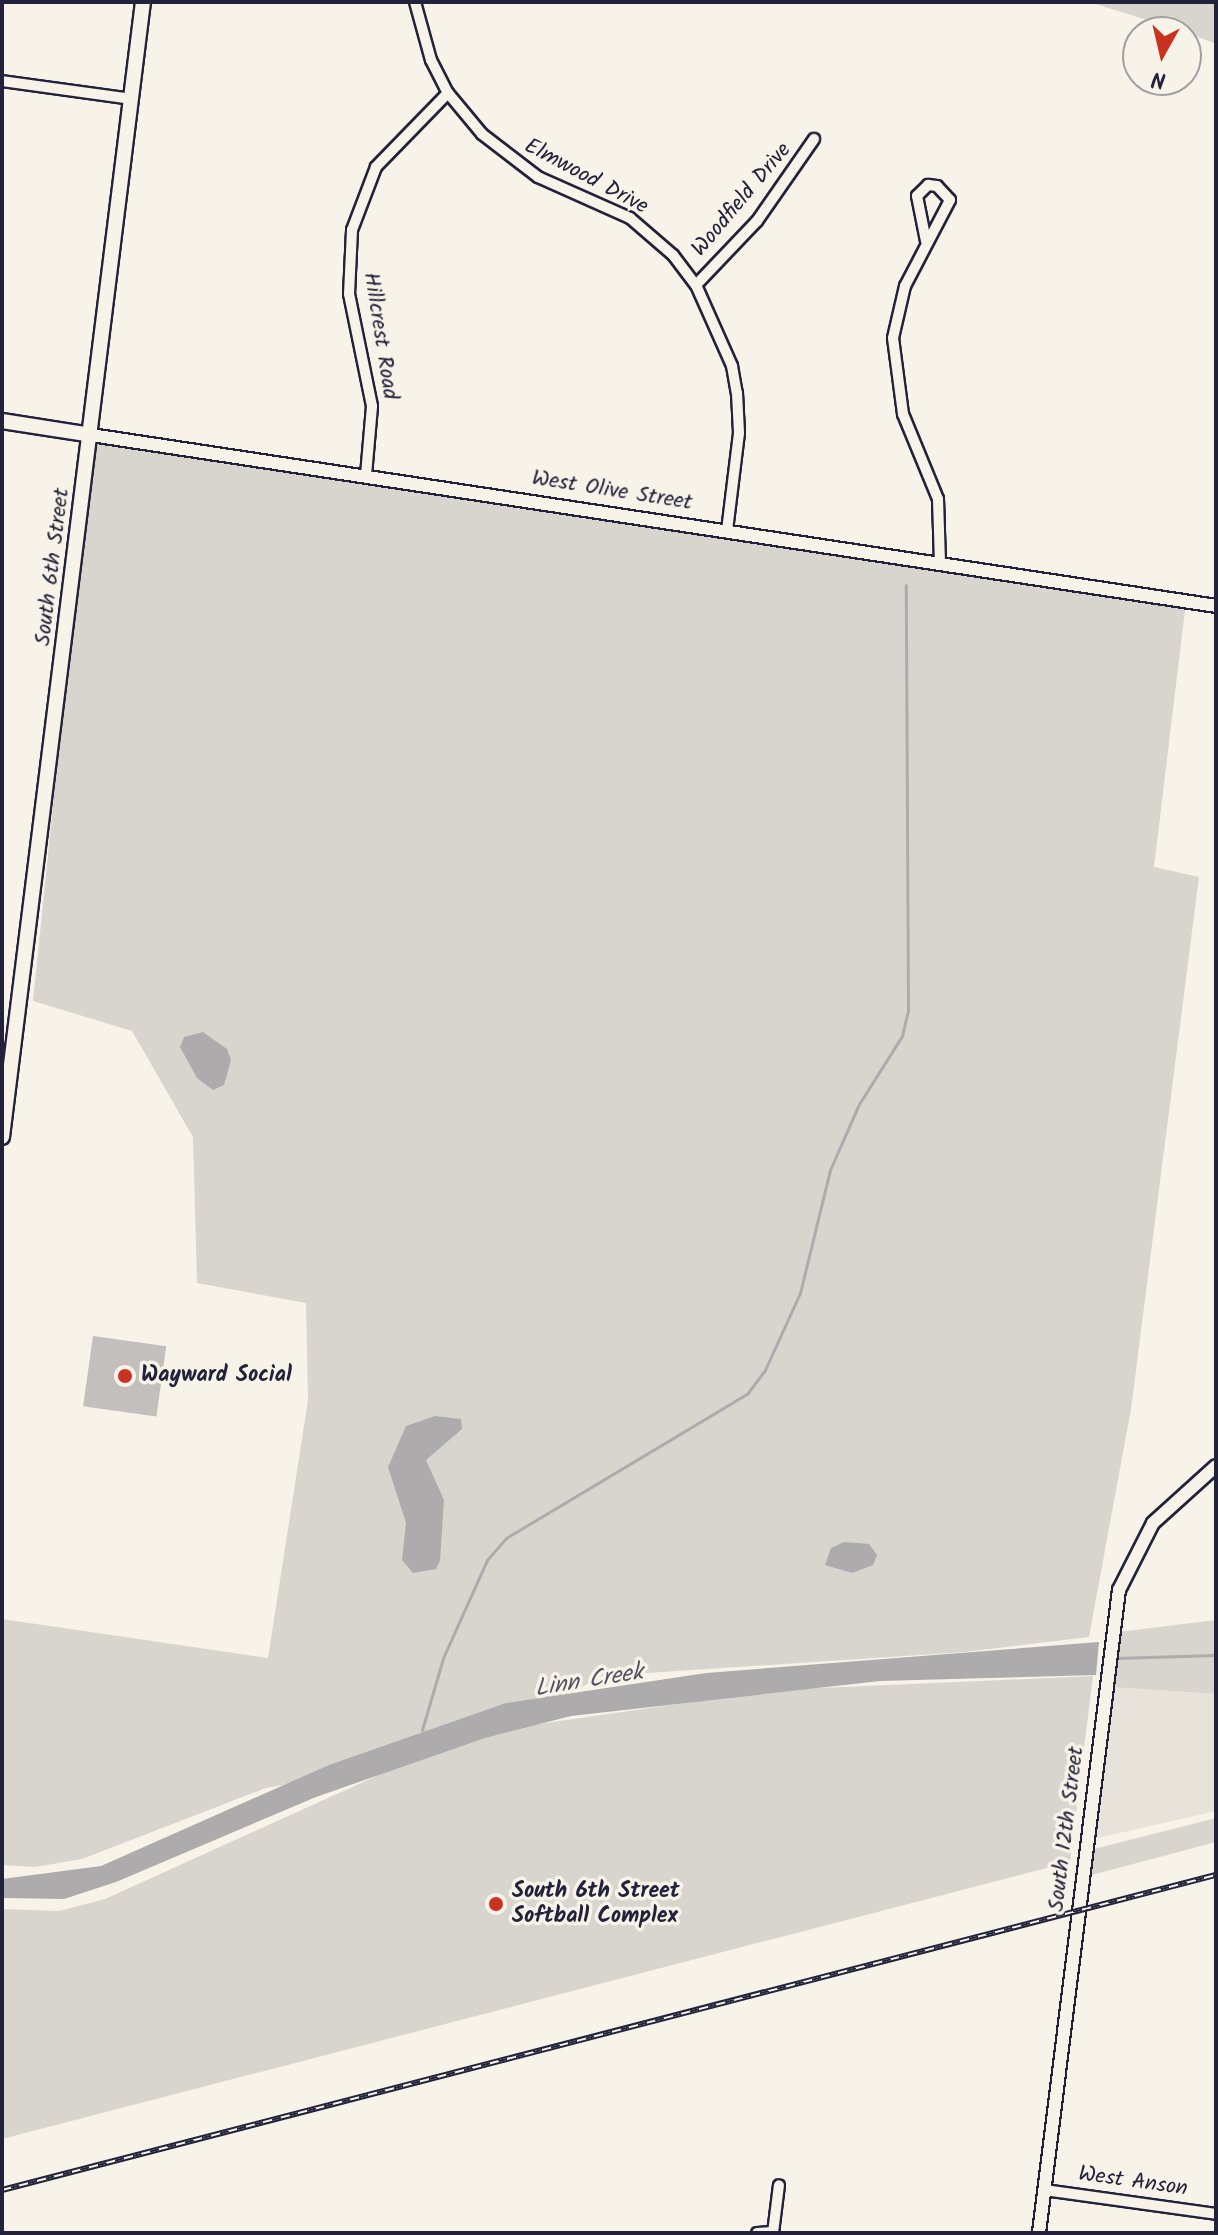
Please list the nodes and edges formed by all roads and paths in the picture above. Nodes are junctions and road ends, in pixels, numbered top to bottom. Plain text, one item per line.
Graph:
1 (143, 2) edge
2 (415, 2) edge
3 (2, 81) edge
4 (448, 93) junction
5 (131, 99) junction
6 (814, 139) dead end
7 (926, 241) junction
8 (696, 285) junction
9 (2, 421) edge
10 (91, 435) junction
11 (366, 475) junction
12 (727, 531) junction
13 (940, 564) junction
14 (1216, 606) edge
15 (2, 1017) edge
16 (18, 1019) junction
17 (2, 1137) edge
18 (1216, 1466) edge
19 (779, 2185) dead end
20 (1044, 2190) junction
21 (1216, 2214) edge
22 (757, 2233) edge
23 (773, 2233) edge
24 (1039, 2233) edge

1 - 5 main road, South 6th Street
2 - 4 street, Elmwood Drive
3 - 5 street
4 - 8 street, Elmwood Drive
4 - 11 street, Hillcrest Road
5 - 10 main road, South 6th Street
6 - 8 street, Woodfield Drive
7 - 7 street
7 - 13 street
8 - 12 street, Elmwood Drive
9 - 10 main road, West Olive Street
10 - 11 street, West Olive Street
10 - 16 main road, South 6th Street
11 - 12 street, West Olive Street
12 - 13 street, West Olive Street
13 - 14 street, West Olive Street
15 - 16 street
16 - 17 main road, South 6th Street
18 - 20 street, South 12th Street
19 - 23 street
20 - 21 street, West Anson
20 - 24 street, South 12th Street
22 - 23 street

